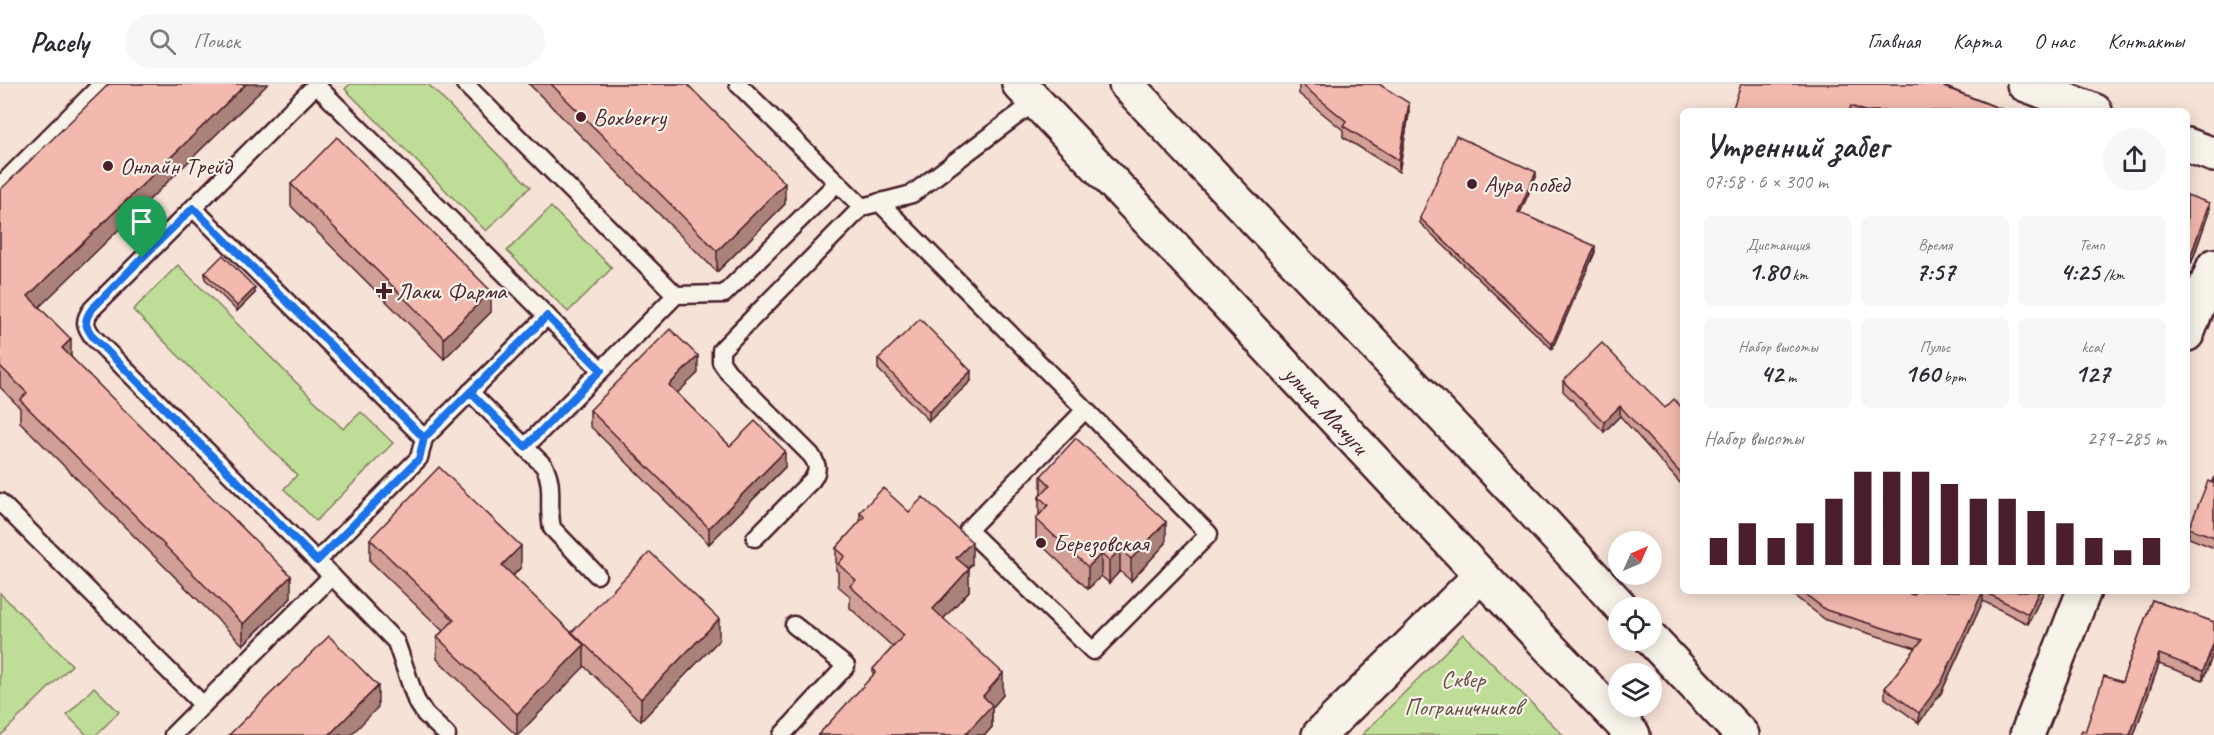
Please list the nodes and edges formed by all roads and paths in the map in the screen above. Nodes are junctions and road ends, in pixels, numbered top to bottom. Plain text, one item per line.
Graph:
1 (102, 84) edge
2 (465, 84) edge
3 (738, 84) edge
4 (1126, 84) edge
5 (2024, 84) edge
6 (316, 85) edge
7 (2059, 90) edge
8 (1028, 93) edge
9 (2091, 108) edge
10 (2190, 146) edge
11 (2214, 155) edge
12 (837, 183) junction
13 (0, 186) edge
14 (879, 202) junction
15 (862, 207) junction
16 (193, 208) junction
17 (2214, 266) edge
18 (676, 295) junction
19 (547, 316) junction
20 (2190, 326) edge
21 (601, 370) junction
22 (470, 392) junction
23 (1085, 410) junction
24 (424, 438) junction
25 (525, 447) junction
26 (0, 502) edge
27 (754, 538) dead end
28 (317, 561) junction
29 (597, 575) dead end
30 (332, 576) junction
31 (1480, 576) junction
32 (2083, 594) edge
33 (1612, 597) edge
34 (794, 625) dead end
35 (1662, 651) edge
36 (203, 705) junction
37 (443, 734) edge
38 (173, 735) edge
39 (782, 735) edge
40 (1319, 735) edge
41 (1633, 735) edge
42 (1742, 735) edge
43 (2027, 735) edge

1 - 13 lane
2 - 18 lane
3 - 12 lane
4 - 33 main road
5 - 7 main road
6 - 16 lane
6 - 19 lane
7 - 9 main road
8 - 14 lane
8 - 31 main road, улица Мачуги
10 - 11 main road
12 - 15 lane
12 - 18 lane
14 - 15 lane
14 - 23 lane
15 - 27 lane
16 - 24 lane
16 - 28 lane
17 - 20 main road
18 - 21 lane
19 - 21 lane
19 - 22 lane
21 - 25 lane
22 - 24 lane
22 - 25 lane
23 - 23 lane
24 - 28 lane
25 - 29 lane
26 - 36 lane
28 - 30 lane
30 - 36 lane
30 - 37 lane
31 - 40 main road
31 - 41 main road, улица Мачуги
32 - 43 main road
34 - 39 lane
35 - 42 main road
36 - 38 lane

